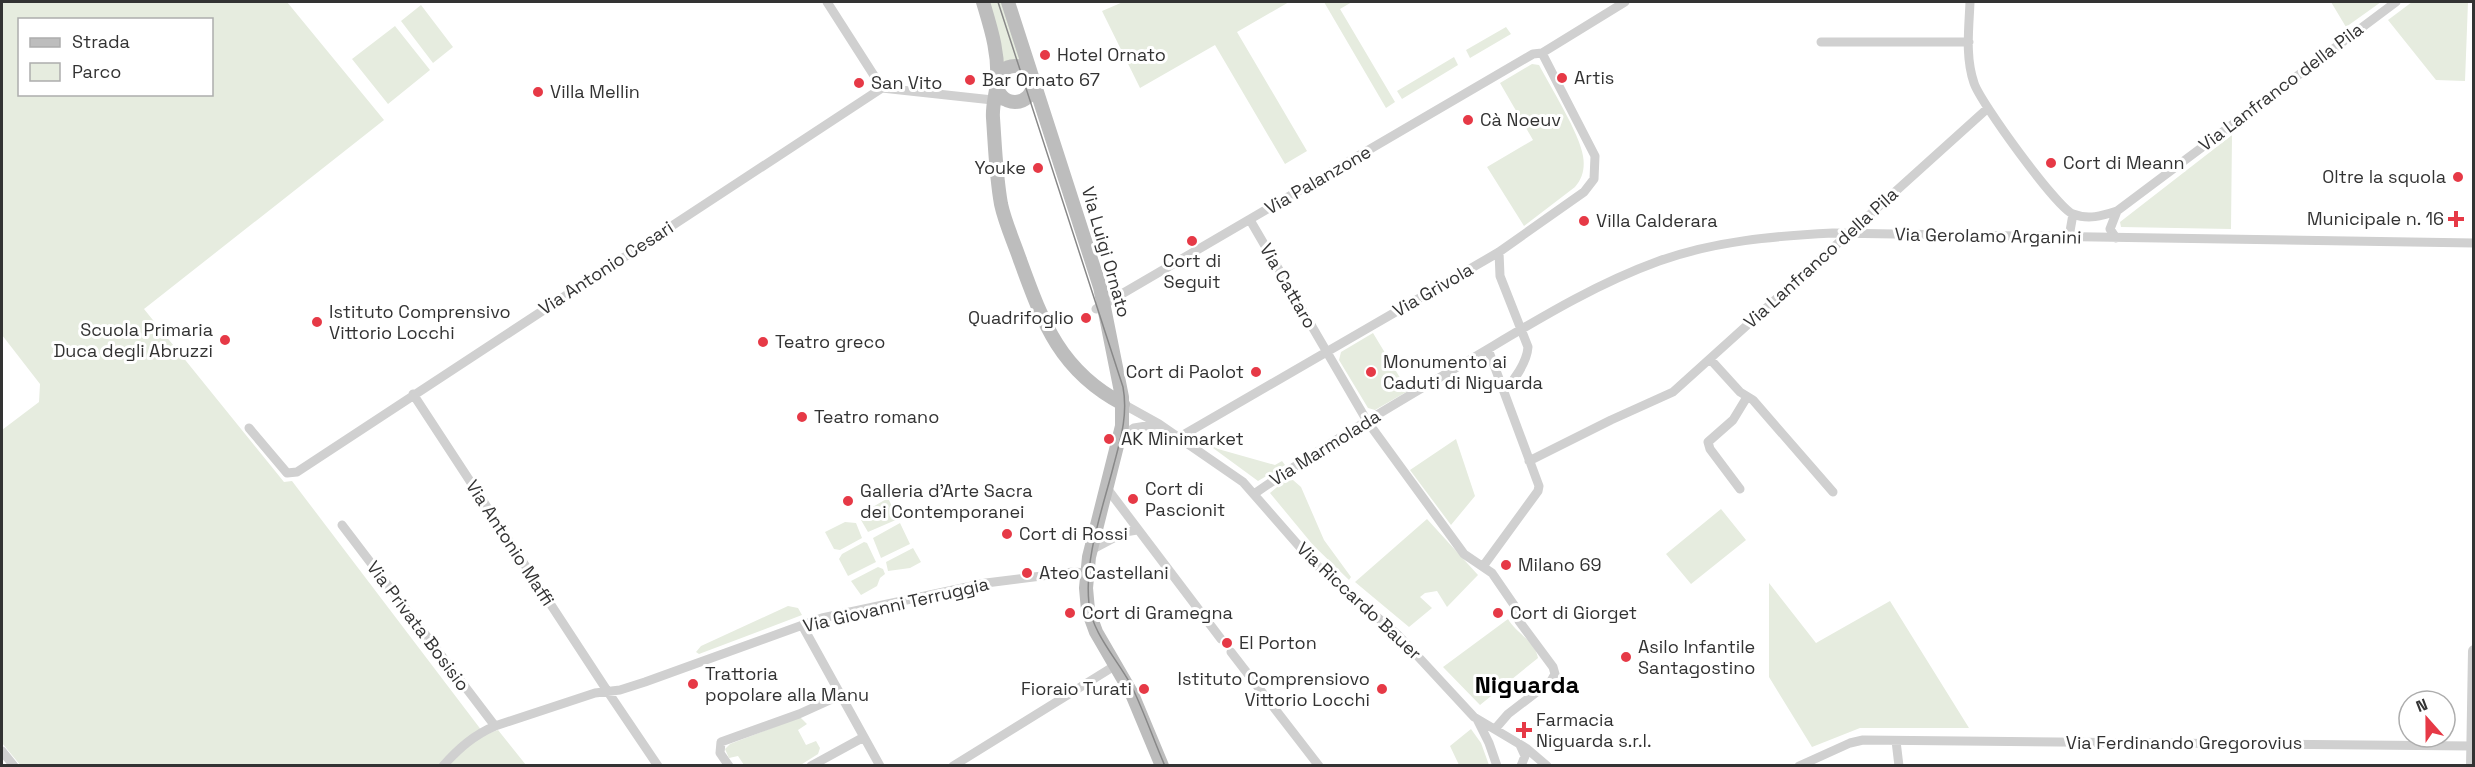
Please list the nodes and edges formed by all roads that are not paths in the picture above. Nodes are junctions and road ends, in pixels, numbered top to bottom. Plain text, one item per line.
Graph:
1 (827, 2) edge
2 (983, 2) edge
3 (1008, 2) edge
4 (1625, 2) edge
5 (1970, 2) edge
6 (2396, 2) edge
7 (1821, 42) dead end
8 (1969, 42) junction
9 (1542, 54) junction
10 (1032, 78) junction
11 (997, 83) junction
12 (882, 88) junction
13 (994, 101) junction
14 (1011, 102) junction
15 (1988, 108) junction
16 (2117, 211) junction
17 (2073, 214) junction
18 (1250, 220) junction
19 (1847, 234) junction
20 (2069, 237) junction
21 (2116, 238) junction
22 (2474, 243) edge
23 (1499, 252) junction
24 (1100, 307) junction
25 (1520, 330) junction
26 (1488, 349) junction
27 (1326, 352) junction
28 (1710, 358) junction
29 (1504, 392) junction
30 (413, 394) junction
31 (1747, 397) junction
32 (1123, 404) junction
33 (1367, 421) junction
34 (1159, 424) junction
35 (249, 428) dead end
36 (1178, 438) junction
37 (1119, 440) junction
38 (1529, 461) junction
39 (1106, 487) junction
40 (1740, 489) dead end
41 (1833, 492) dead end
42 (1254, 494) junction
43 (342, 525) dead end
44 (1137, 530) junction
45 (1091, 549) junction
46 (1484, 565) junction
47 (1087, 573) junction
48 (802, 625) junction
49 (1221, 639) dead end
50 (2474, 651) edge
51 (1231, 652) dead end
52 (1116, 665) junction
53 (608, 692) junction
54 (841, 695) junction
55 (1477, 719) junction
56 (495, 726) junction
57 (1495, 729) junction
58 (864, 737) junction
59 (1896, 741) junction
60 (1517, 742) junction
61 (2472, 746) edge
62 (2, 751) edge
63 (1495, 762) edge
64 (14, 765) edge
65 (443, 765) edge
66 (658, 765) edge
67 (729, 765) edge
68 (811, 765) edge
69 (880, 765) edge
70 (953, 765) edge
71 (1162, 765) edge
72 (1319, 765) edge
73 (1521, 765) edge
74 (1547, 765) edge
75 (1799, 765) edge
76 (1899, 765) edge
77 (2472, 765) edge

1 - 12 street
2 - 11 main road
3 - 10 main road, Via Luigi Ornato
4 - 9 street, Via Palanzone
5 - 8 street
6 - 16 street, Via Lanfranco della Pila
7 - 8 street
8 - 15 street
9 - 18 street, Via Palanzone
9 - 23 street, Via Grivola
10 - 11 main road
10 - 14 main road
10 - 24 main road, Via Luigi Ornato
11 - 13 main road
11 - 14 main road
12 - 13 street
12 - 30 street, Via Antonio Cesari
13 - 14 street
13 - 32 main road
15 - 17 street
15 - 19 street, Via Lanfranco della Pila
16 - 17 street, Via Lanfranco della Pila
16 - 21 street
17 - 20 street
18 - 24 street, Via Palanzone
18 - 27 street, Via Cattaro
19 - 20 street, Via Gerolamo Arganini
19 - 25 street, Via Gerolamo Arganini
19 - 28 street, Via Lanfranco della Pila
20 - 21 street, Via Gerolamo Arganini
21 - 22 street, Via Gerolamo Arganini
23 - 25 street
23 - 27 street, Via Grivola
24 - 32 main road, Via Luigi Ornato
25 - 26 street, Via Marmolada
25 - 29 street
26 - 29 street
26 - 33 street, Via Marmolada
27 - 33 street, Via Cattaro
27 - 36 street
28 - 31 street
28 - 38 street, Via Lanfranco della Pila
29 - 38 street
30 - 35 street, Via Antonio Cesari
30 - 53 street, Via Antonio Maffi
31 - 40 street
31 - 41 street
32 - 34 street, Via Riccardo Bauer
32 - 37 main road, Via Luigi Ornato
33 - 42 street, Via Marmolada
33 - 46 street, Via Cattaro
34 - 36 street, Via Riccardo Bauer
34 - 37 street
36 - 42 street, Via Riccardo Bauer
37 - 39 main road, Via Luigi Ornato
38 - 46 street
39 - 44 street
39 - 45 main road, Via Luigi Ornato
42 - 55 street, Via Riccardo Bauer
43 - 56 street, Via Privata Bosisio
44 - 45 street
44 - 49 street
45 - 47 main road, Via Luigi Ornato
46 - 57 street, Via Cattaro
47 - 48 street, Via Giovanni Terruggia
47 - 52 main road, Via Luigi Ornato
48 - 53 street, Via Giovanni Terruggia
48 - 54 street
50 - 61 street
51 - 72 street
52 - 70 street
52 - 71 main road, Via Luigi Ornato
53 - 56 street, Via Giovanni Terruggia
53 - 66 street, Via Antonio Maffi
54 - 58 street
54 - 67 street
55 - 57 street
55 - 63 street
56 - 65 street, Via Giovanni Terruggia
57 - 60 street
58 - 68 street
58 - 69 street
59 - 61 street, Via Ferdinando Gregorovius
59 - 75 street, Via Ferdinando Gregorovius
59 - 76 street
60 - 63 street
60 - 73 street
60 - 74 street
61 - 77 street
62 - 64 street

